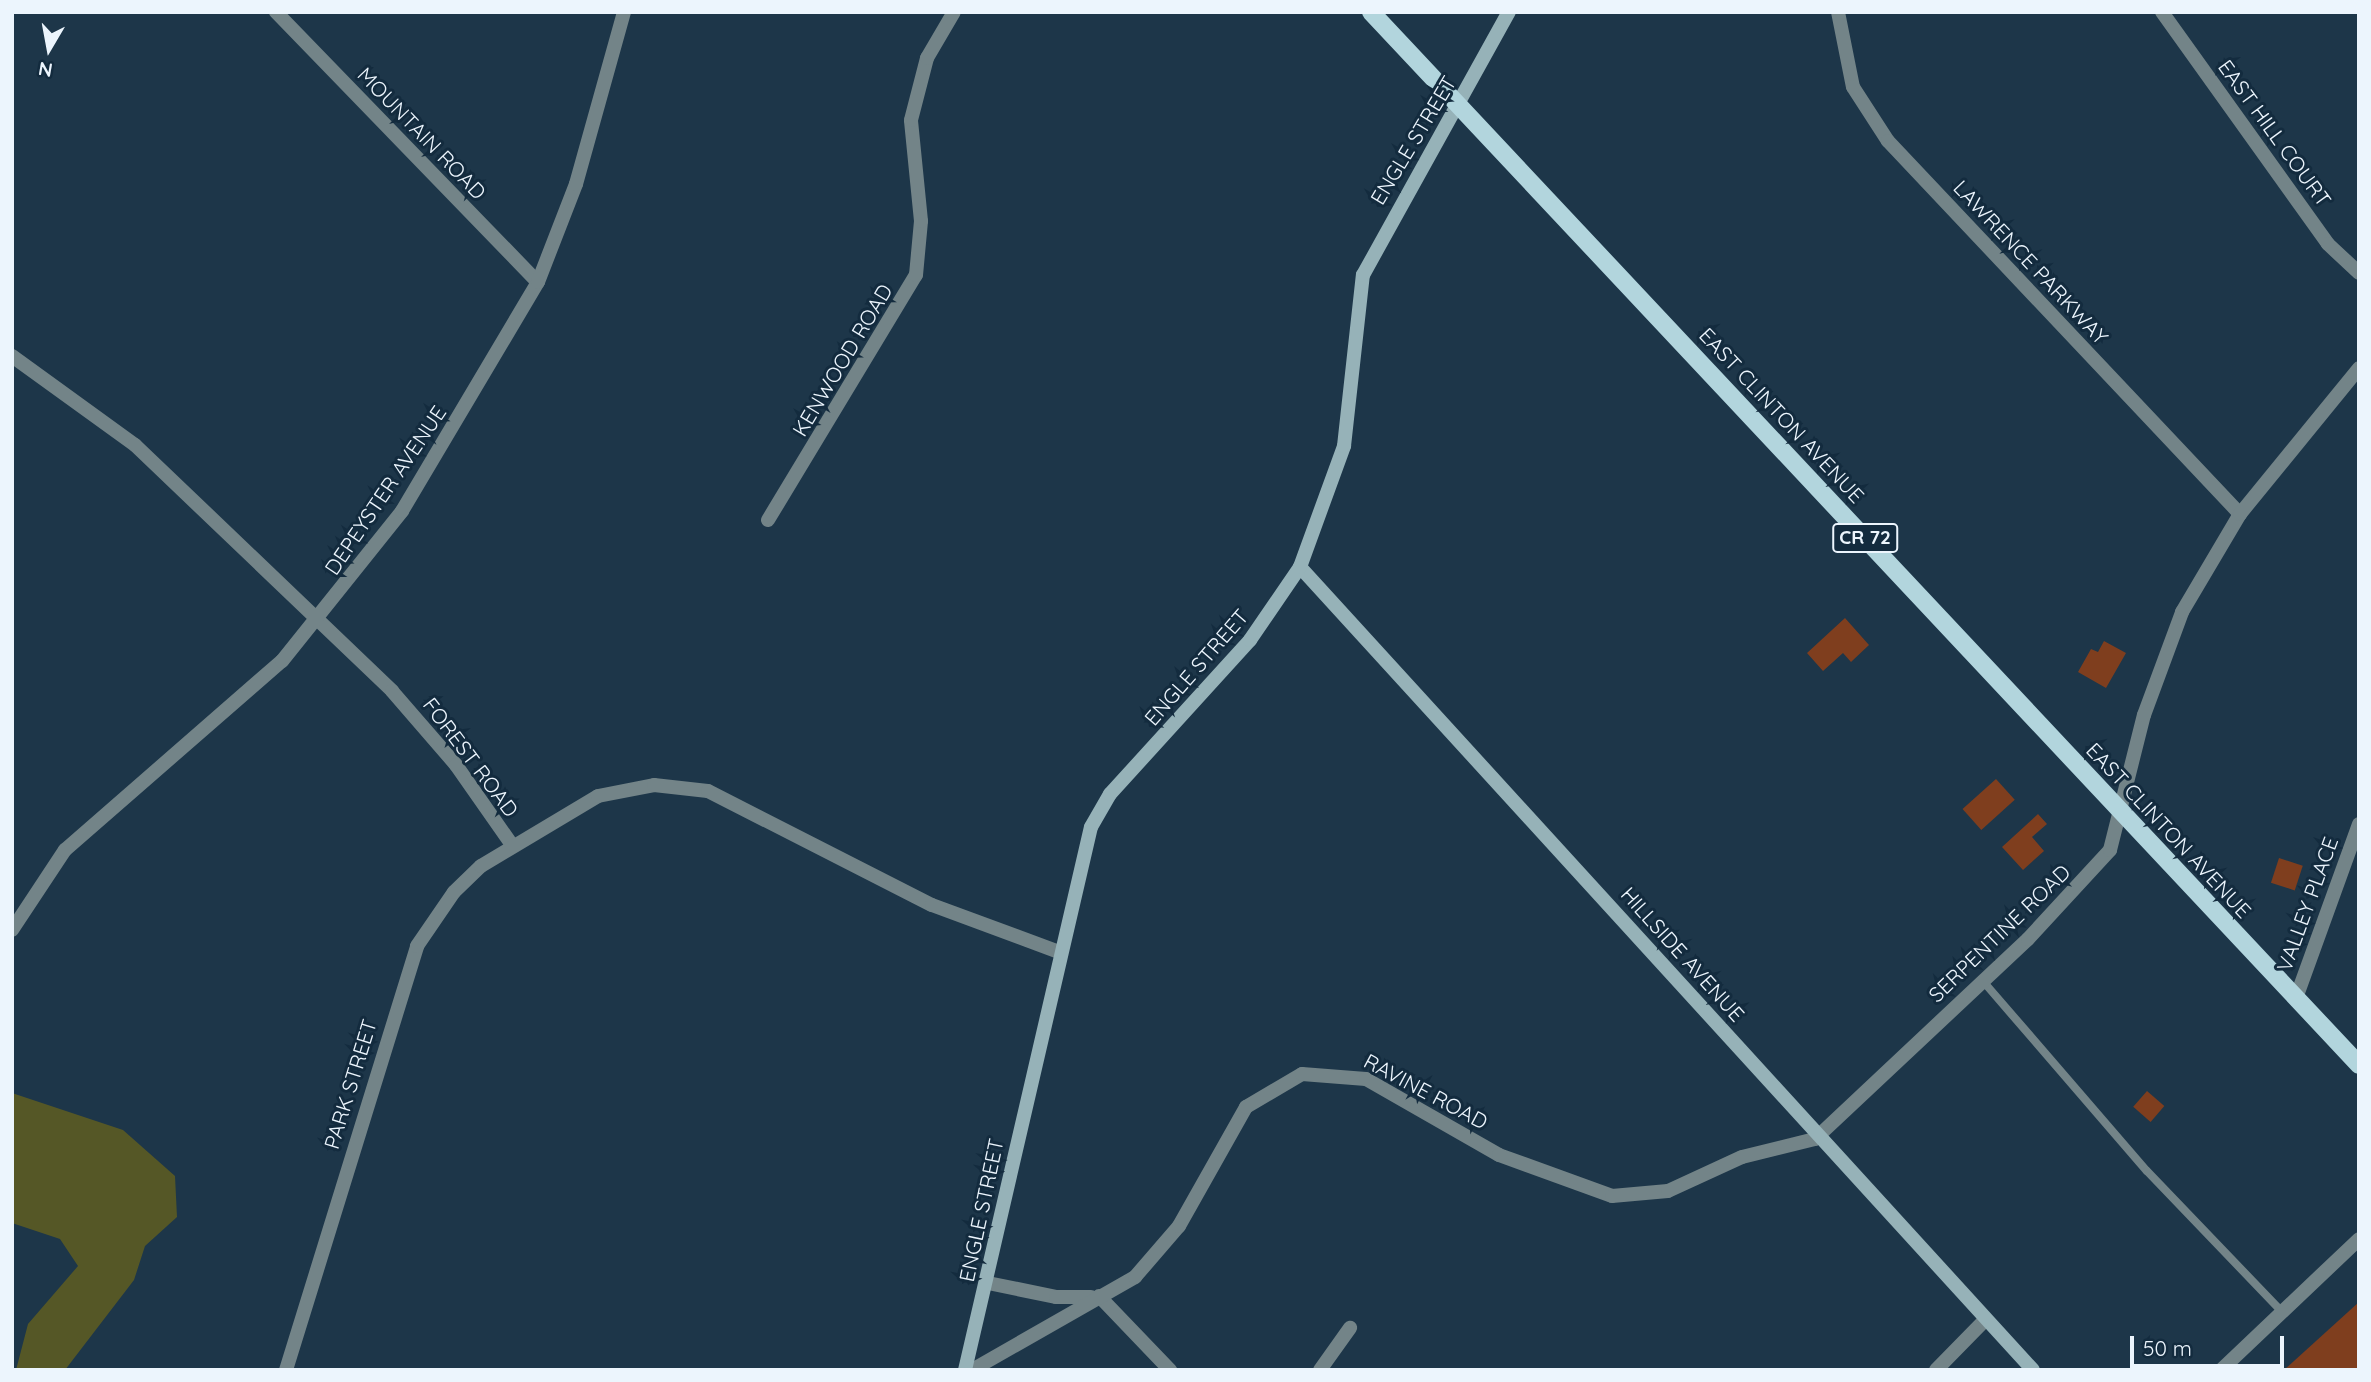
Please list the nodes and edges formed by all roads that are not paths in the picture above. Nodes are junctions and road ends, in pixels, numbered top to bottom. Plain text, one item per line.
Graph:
1 (276, 12) edge
2 (624, 12) edge
3 (954, 12) edge
4 (1371, 12) edge
5 (1509, 12) edge
6 (1838, 12) edge
7 (2162, 12) edge
8 (1461, 104) junction
9 (2359, 273) edge
10 (538, 282) junction
11 (12, 356) edge
12 (2359, 369) edge
13 (2240, 514) junction
14 (768, 520) dead end
15 (1300, 566) junction
16 (318, 622) junction
17 (2119, 810) junction
18 (2359, 824) edge
19 (512, 845) junction
20 (12, 930) edge
21 (1059, 952) junction
22 (1982, 980) junction
23 (2296, 998) junction
24 (2359, 1065) edge
25 (1820, 1135) junction
26 (2359, 1239) edge
27 (988, 1283) junction
28 (1099, 1296) junction
29 (2282, 1312) junction
30 (1986, 1319) junction
31 (1350, 1328) dead end
32 (286, 1370) edge
33 (965, 1370) edge
34 (972, 1370) edge
35 (1170, 1370) edge
36 (1320, 1370) edge
37 (1936, 1370) edge
38 (2034, 1370) edge
39 (2221, 1370) edge

1 - 10 street, MOUNTAIN ROAD
2 - 10 street, DEPEYSTER AVENUE
3 - 14 street, KENWOOD ROAD
4 - 8 main road, EAST CLINTON AVENUE / CR 72
5 - 8 street, ENGLE STREET
6 - 13 street, LAWRENCE PARKWAY
7 - 9 street, EAST HILL COURT
8 - 15 street, ENGLE STREET
8 - 17 main road, EAST CLINTON AVENUE / CR 72
10 - 16 street, DEPEYSTER AVENUE
11 - 16 street, FOREST ROAD
12 - 13 street, SERPENTINE ROAD
13 - 17 street, SERPENTINE ROAD
15 - 21 street, ENGLE STREET
15 - 25 street, HILLSIDE AVENUE
16 - 19 street, FOREST ROAD
16 - 20 street, DEPEYSTER AVENUE
17 - 22 street, SERPENTINE ROAD
17 - 23 main road, EAST CLINTON AVENUE / CR 72
18 - 23 street, VALLEY PLACE
19 - 21 street, FOREST ROAD
19 - 32 street, PARK STREET
21 - 27 street, ENGLE STREET
22 - 25 street, SERPENTINE ROAD
22 - 29 lane
23 - 24 main road, EAST CLINTON AVENUE / CR 72
25 - 28 street, RAVINE ROAD
25 - 30 street, HILLSIDE AVENUE
26 - 29 street
27 - 28 street, RAVINE ROAD
27 - 33 street, ENGLE STREET
28 - 34 street, RAVINE ROAD
28 - 35 street
29 - 39 street
30 - 37 street
30 - 38 street, HILLSIDE AVENUE
31 - 36 street

